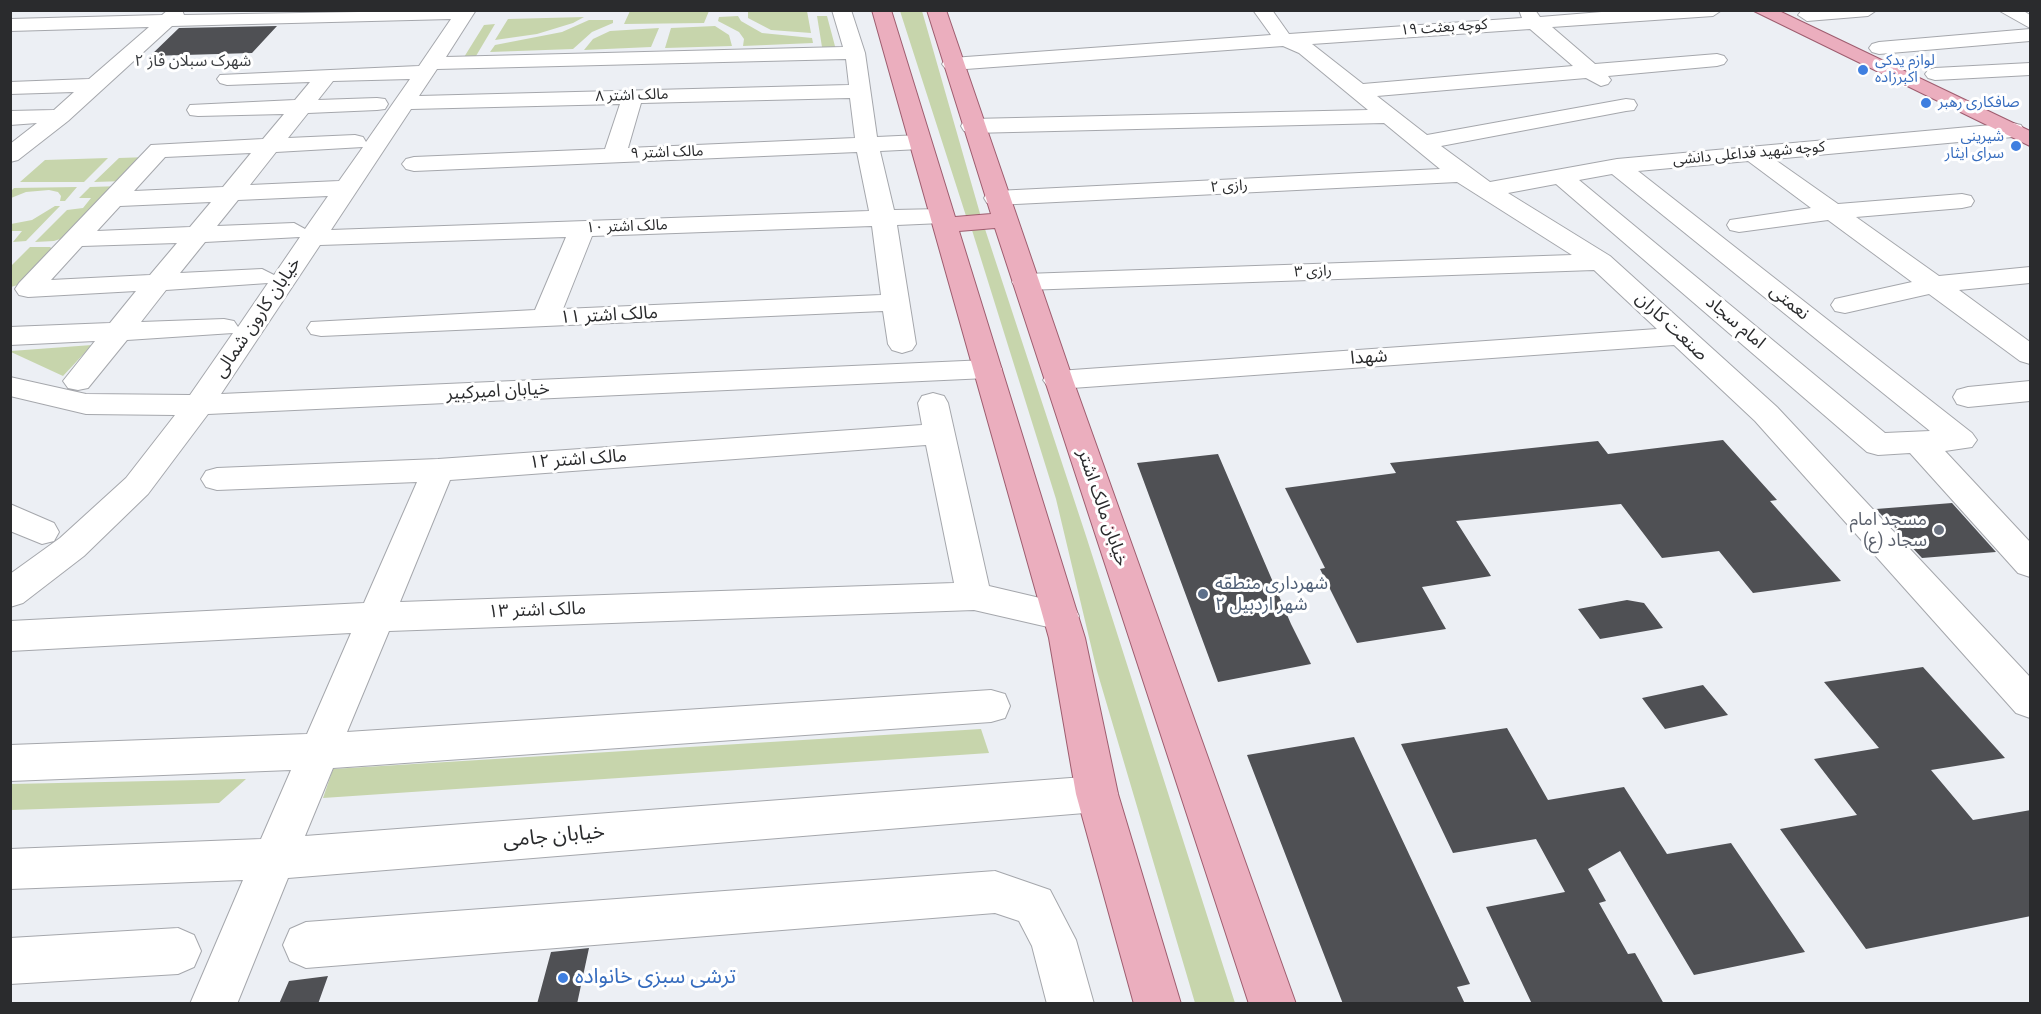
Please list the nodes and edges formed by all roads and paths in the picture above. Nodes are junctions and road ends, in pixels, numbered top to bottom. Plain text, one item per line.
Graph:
1 (841, 10) edge
2 (881, 10) edge
3 (936, 10) edge
4 (1262, 10) edge
5 (1435, 10) edge
6 (1713, 10) edge
7 (1761, 10) edge
8 (1868, 10) edge
9 (2007, 10) edge
10 (467, 12) edge
11 (1802, 13) edge
12 (172, 16) edge
13 (1530, 16) edge
14 (2031, 22) edge
15 (10, 25) edge
16 (1452, 28) junction
17 (2031, 35) edge
18 (1283, 39) junction
19 (1879, 48) junction
20 (855, 53) junction
21 (1717, 60) dead end
22 (952, 64) junction
23 (428, 68) junction
24 (2031, 69) edge
25 (1593, 72) junction
26 (1935, 74) junction
27 (327, 75) junction
28 (226, 79) dead end
29 (94, 86) junction
30 (10, 88) edge
31 (860, 91) junction
32 (1359, 91) junction
33 (633, 96) junction
34 (404, 103) junction
35 (377, 104) dead end
36 (302, 106) junction
37 (198, 110) dead end
38 (60, 116) junction
39 (1391, 116) junction
40 (10, 118) edge
41 (972, 126) junction
42 (2026, 129) edge
43 (355, 142) dead end
44 (920, 142) junction
45 (1422, 143) junction
46 (867, 144) junction
47 (270, 146) junction
48 (1753, 154) junction
49 (10, 155) edge
50 (614, 155) junction
51 (414, 164) dead end
52 (1617, 166) junction
53 (1462, 175) junction
54 (1560, 176) junction
55 (347, 188) junction
56 (1487, 190) junction
57 (231, 193) junction
58 (113, 199) junction
59 (1962, 201) dead end
60 (1000, 209) junction
61 (1833, 212) junction
62 (883, 218) junction
63 (944, 221) junction
64 (1739, 225) dead end
65 (582, 229) junction
66 (198, 234) junction
67 (303, 234) junction
68 (75, 239) junction
69 (1601, 262) junction
70 (2031, 275) edge
71 (262, 277) dead end
72 (158, 282) junction
73 (1024, 282) junction
74 (1934, 285) junction
75 (897, 302) junction
76 (1845, 305) dead end
77 (545, 320) junction
78 (224, 327) dead end
79 (321, 328) dead end
80 (118, 332) junction
81 (10, 336) edge
82 (1681, 336) junction
83 (902, 344) dead end
84 (2031, 355) edge
85 (987, 369) junction
86 (1058, 380) junction
87 (78, 381) dead end
88 (2031, 391) edge
89 (18, 394) edge
90 (1968, 397) dead end
91 (199, 405) junction
92 (1961, 440) joint
93 (1918, 442) junction
94 (438, 470) junction
95 (217, 479) dead end
96 (10, 516) edge
97 (42, 532) dead end
98 (2031, 564) edge
99 (10, 593) edge
100 (974, 596) junction
101 (376, 616) junction
102 (1061, 616) junction
103 (10, 636) edge
104 (2031, 702) edge
105 (991, 706) dead end
106 (320, 751) junction
107 (10, 763) edge
108 (1097, 794) junction
109 (274, 859) junction
110 (10, 869) edge
111 (306, 945) dead end
112 (178, 951) dead end
113 (10, 961) edge
114 (213, 1004) edge
115 (1071, 1004) edge
116 (1158, 1004) edge
117 (1273, 1004) edge

1 - 20 street
2 - 44 main road
3 - 22 main road, خیابان مالک اشتر
4 - 18 street, صنعت کاران
5 - 16 street
6 - 13 street, کوچه بعثت ۱۹
7 - 42 main road
8 - 11 street
9 - 14 street
10 - 12 street
10 - 23 street, خیابان کارون شمالی
11 - 19 main road
12 - 15 street
12 - 29 street
13 - 16 street, کوچه بعثت ۱۹
13 - 25 street
16 - 18 street, کوچه بعثت ۱۹
17 - 19 street
18 - 22 street, کوچه بعثت ۱۹
18 - 32 street, صنعت کاران
19 - 26 main road
20 - 23 street
20 - 31 street
21 - 25 street
22 - 41 main road, خیابان مالک اشتر
23 - 27 street
23 - 34 street, خیابان کارون شمالی
24 - 26 street
25 - 32 street
25 - 45 street
26 - 42 main road
27 - 28 street
27 - 36 street
29 - 30 street
29 - 38 street
31 - 33 street, مالک اشتر ۸
31 - 46 street
32 - 39 street, صنعت کاران
33 - 34 street, مالک اشتر ۸
33 - 50 street
34 - 55 street, خیابان کارون شمالی
35 - 36 street
36 - 37 street
36 - 47 street
38 - 40 street
38 - 49 street
39 - 41 street
39 - 45 street, صنعت کاران
41 - 60 main road, خیابان مالک اشتر
42 - 48 street, کوچه شهید فداعلی دانشی
43 - 47 street
44 - 46 street, مالک اشتر ۹
44 - 63 main road
45 - 53 street, صنعت کاران
46 - 50 street, مالک اشتر ۹
46 - 62 street
47 - 57 street
47 - 58 street
48 - 52 street, کوچه شهید فداعلی دانشی
48 - 61 street
50 - 51 street, مالک اشتر ۹
52 - 54 street, کوچه شهید فداعلی دانشی
52 - 92 street, نعمتی
53 - 56 street, صنعت کاران
53 - 60 street, رازی ۲
54 - 56 street, کوچه شهید فداعلی دانشی
54 - 93 street, امام سجاد
55 - 57 street
55 - 67 street, خیابان کارون شمالی
56 - 69 street, صنعت کاران
57 - 58 street
57 - 66 street
58 - 68 street
59 - 61 street
60 - 63 main road
60 - 73 main road, خیابان مالک اشتر
61 - 64 street
61 - 74 street
62 - 63 street, مالک اشتر ۱۰
62 - 65 street, مالک اشتر ۱۰
62 - 75 street
63 - 85 main road
65 - 67 street, مالک اشتر ۱۰
65 - 77 street
66 - 67 street, مالک اشتر ۱۰
66 - 68 street, مالک اشتر ۱۰
66 - 72 street
67 - 91 street, خیابان کارون شمالی
68 - 72 street
69 - 73 street, رازی ۳
69 - 82 street, صنعت کاران
70 - 74 street
71 - 72 street
72 - 80 street
73 - 86 main road, خیابان مالک اشتر
74 - 76 street
74 - 84 street
75 - 77 street, مالک اشتر ۱۱
75 - 83 street
77 - 79 street, مالک اشتر ۱۱
78 - 80 street
80 - 81 street
80 - 87 street
82 - 86 street, شهدا
82 - 104 street, صنعت کاران
85 - 91 street, خیابان امیرکبیر
85 - 102 main road
86 - 117 main road, خیابان مالک اشتر
88 - 90 street
89 - 91 street, خیابان امیرکبیر
91 - 99 street, خیابان کارون شمالی
92 - 93 street, امام سجاد
93 - 98 street
94 - 95 street, مالک اشتر ۱۲
94 - 100 street, مالک اشتر ۱۲
94 - 101 street
96 - 97 street
100 - 101 street, مالک اشتر ۱۳
100 - 102 street, مالک اشتر ۱۳
101 - 103 street, مالک اشتر ۱۳
101 - 106 street
102 - 108 main road
105 - 106 street
106 - 107 street
106 - 109 street
108 - 109 street, خیابان جامی
108 - 116 main road
109 - 110 street, خیابان جامی
109 - 114 street
111 - 115 street
112 - 113 street

